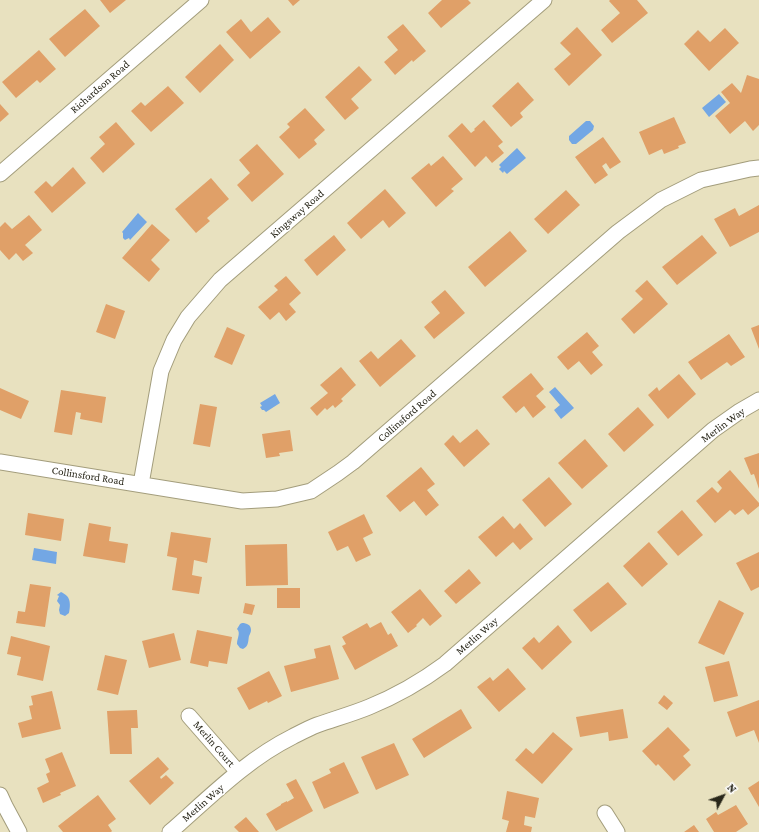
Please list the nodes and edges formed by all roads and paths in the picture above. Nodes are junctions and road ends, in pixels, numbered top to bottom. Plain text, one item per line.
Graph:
1 (201, 0) edge
2 (544, 0) edge
3 (759, 168) edge
4 (0, 174) edge
5 (759, 400) edge
6 (0, 462) edge
7 (140, 484) junction
8 (189, 716) dead end
9 (238, 772) junction
10 (0, 795) edge
11 (605, 813) dead end
12 (19, 832) edge
13 (170, 832) edge
14 (617, 832) edge

1 - 4 street, Richardson Road
2 - 7 street, Kingsway Road
3 - 7 street, Collinsford Road
5 - 9 street, Merlin Way
6 - 7 street, Collinsford Road
8 - 9 street, Merlin Court
9 - 13 street, Merlin Way
10 - 12 street
11 - 14 street

